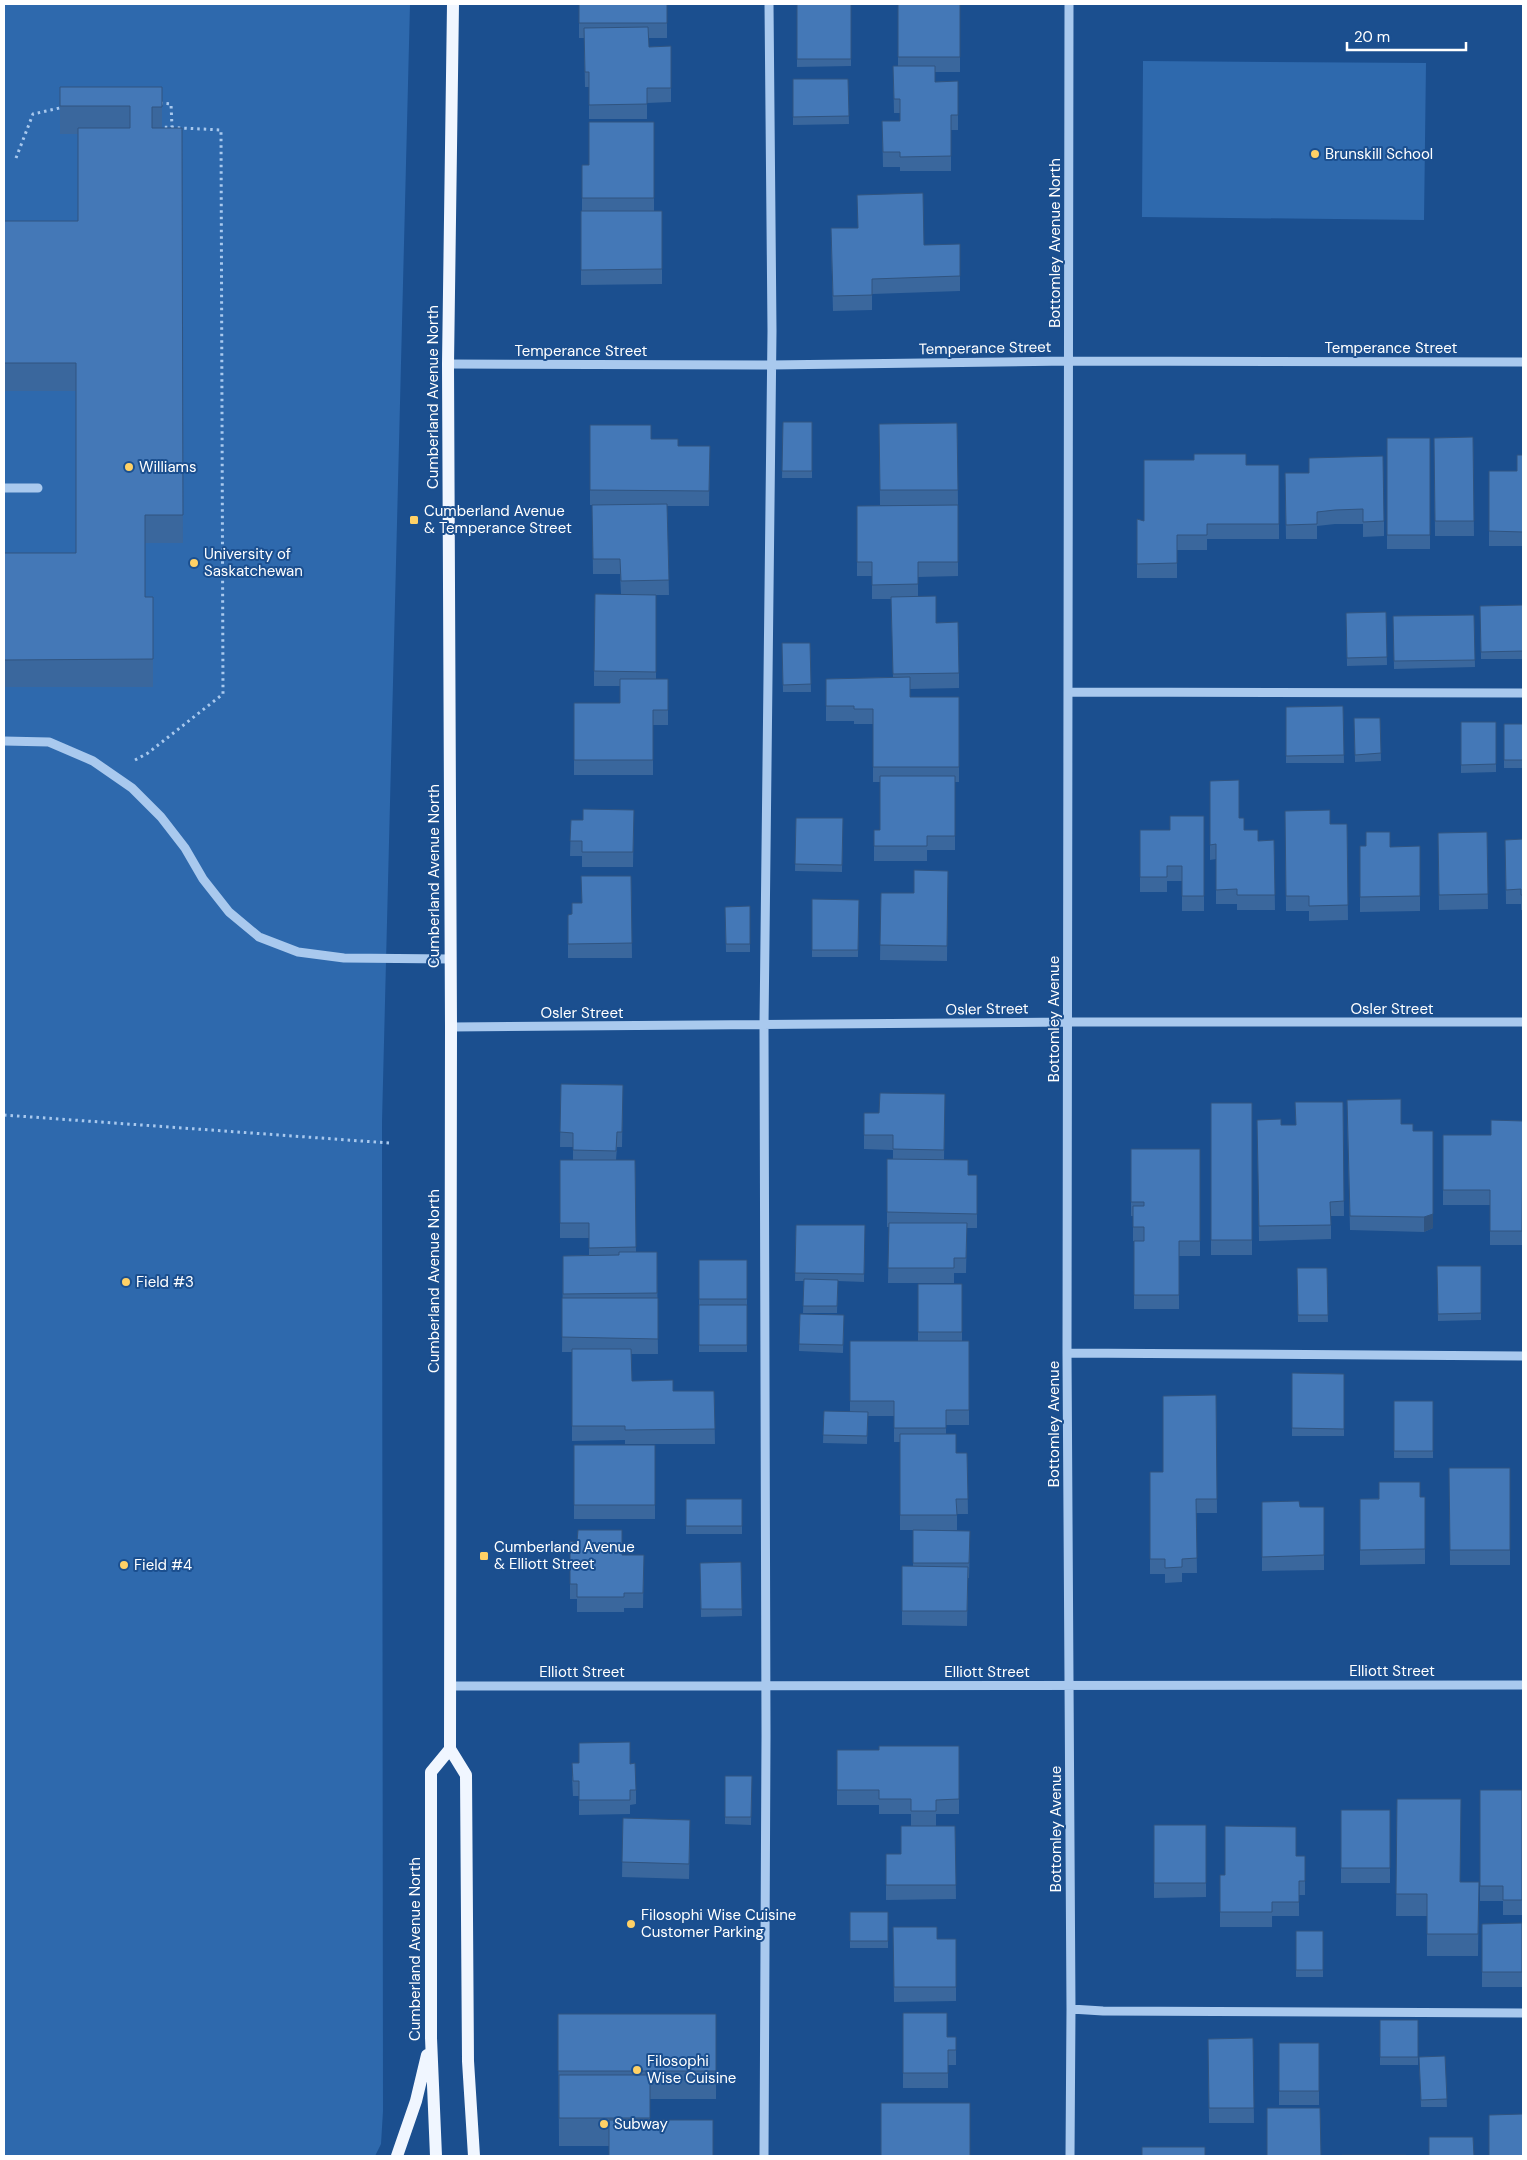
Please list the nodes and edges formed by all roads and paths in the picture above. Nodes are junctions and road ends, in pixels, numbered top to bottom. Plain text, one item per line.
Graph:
1 (453, 4) edge
2 (770, 4) edge
3 (1068, 4) edge
4 (152, 103) edge
5 (66, 106) edge
6 (162, 127) edge
7 (172, 127) junction
8 (16, 158) dead end
9 (1069, 361) junction
10 (1523, 362) edge
11 (448, 364) junction
12 (771, 365) junction
13 (4, 488) edge
14 (38, 488) dead end
15 (1068, 692) junction
16 (1523, 693) edge
17 (4, 741) edge
18 (94, 761) junction
19 (450, 959) junction
20 (1068, 1022) junction
21 (1523, 1022) edge
22 (764, 1026) junction
23 (451, 1028) junction
24 (4, 1115) edge
25 (389, 1143) dead end
26 (1067, 1353) junction
27 (1523, 1356) edge
28 (1070, 1685) junction
29 (1523, 1685) edge
30 (451, 1686) junction
31 (766, 1686) junction
32 (450, 1749) junction
33 (1071, 2009) junction
34 (1523, 2013) edge
35 (431, 2038) junction
36 (397, 2156) edge
37 (436, 2156) edge
38 (474, 2156) edge
39 (764, 2156) edge
40 (1070, 2156) edge

1 - 11 main road, Cumberland Avenue North
2 - 12 street
3 - 9 street, Bottomley Avenue North
4 - 7 path
5 - 8 path
6 - 7 path
7 - 18 path
9 - 10 street, Temperance Street
9 - 12 street, Temperance Street
9 - 15 street, Bottomley Avenue North
11 - 12 street, Temperance Street
11 - 19 main road, Cumberland Avenue North
12 - 22 street
13 - 14 street
15 - 16 street
15 - 20 street, Bottomley Avenue
17 - 18 street
18 - 19 street
19 - 23 main road, Cumberland Avenue North
20 - 21 street, Osler Street
20 - 22 street, Osler Street
20 - 26 street, Bottomley Avenue
22 - 23 street, Osler Street
22 - 31 street
23 - 30 main road, Cumberland Avenue North
24 - 25 path
26 - 27 street
26 - 28 street, Bottomley Avenue
28 - 29 street, Elliott Street
28 - 31 street, Elliott Street
28 - 33 street, Bottomley Avenue
30 - 31 street, Elliott Street
30 - 32 main road, Cumberland Avenue North
31 - 39 street
32 - 35 main road, Cumberland Avenue North
32 - 38 main road
33 - 34 street
33 - 40 street, Bottomley Avenue
35 - 36 main road
35 - 37 main road, Cumberland Avenue North

